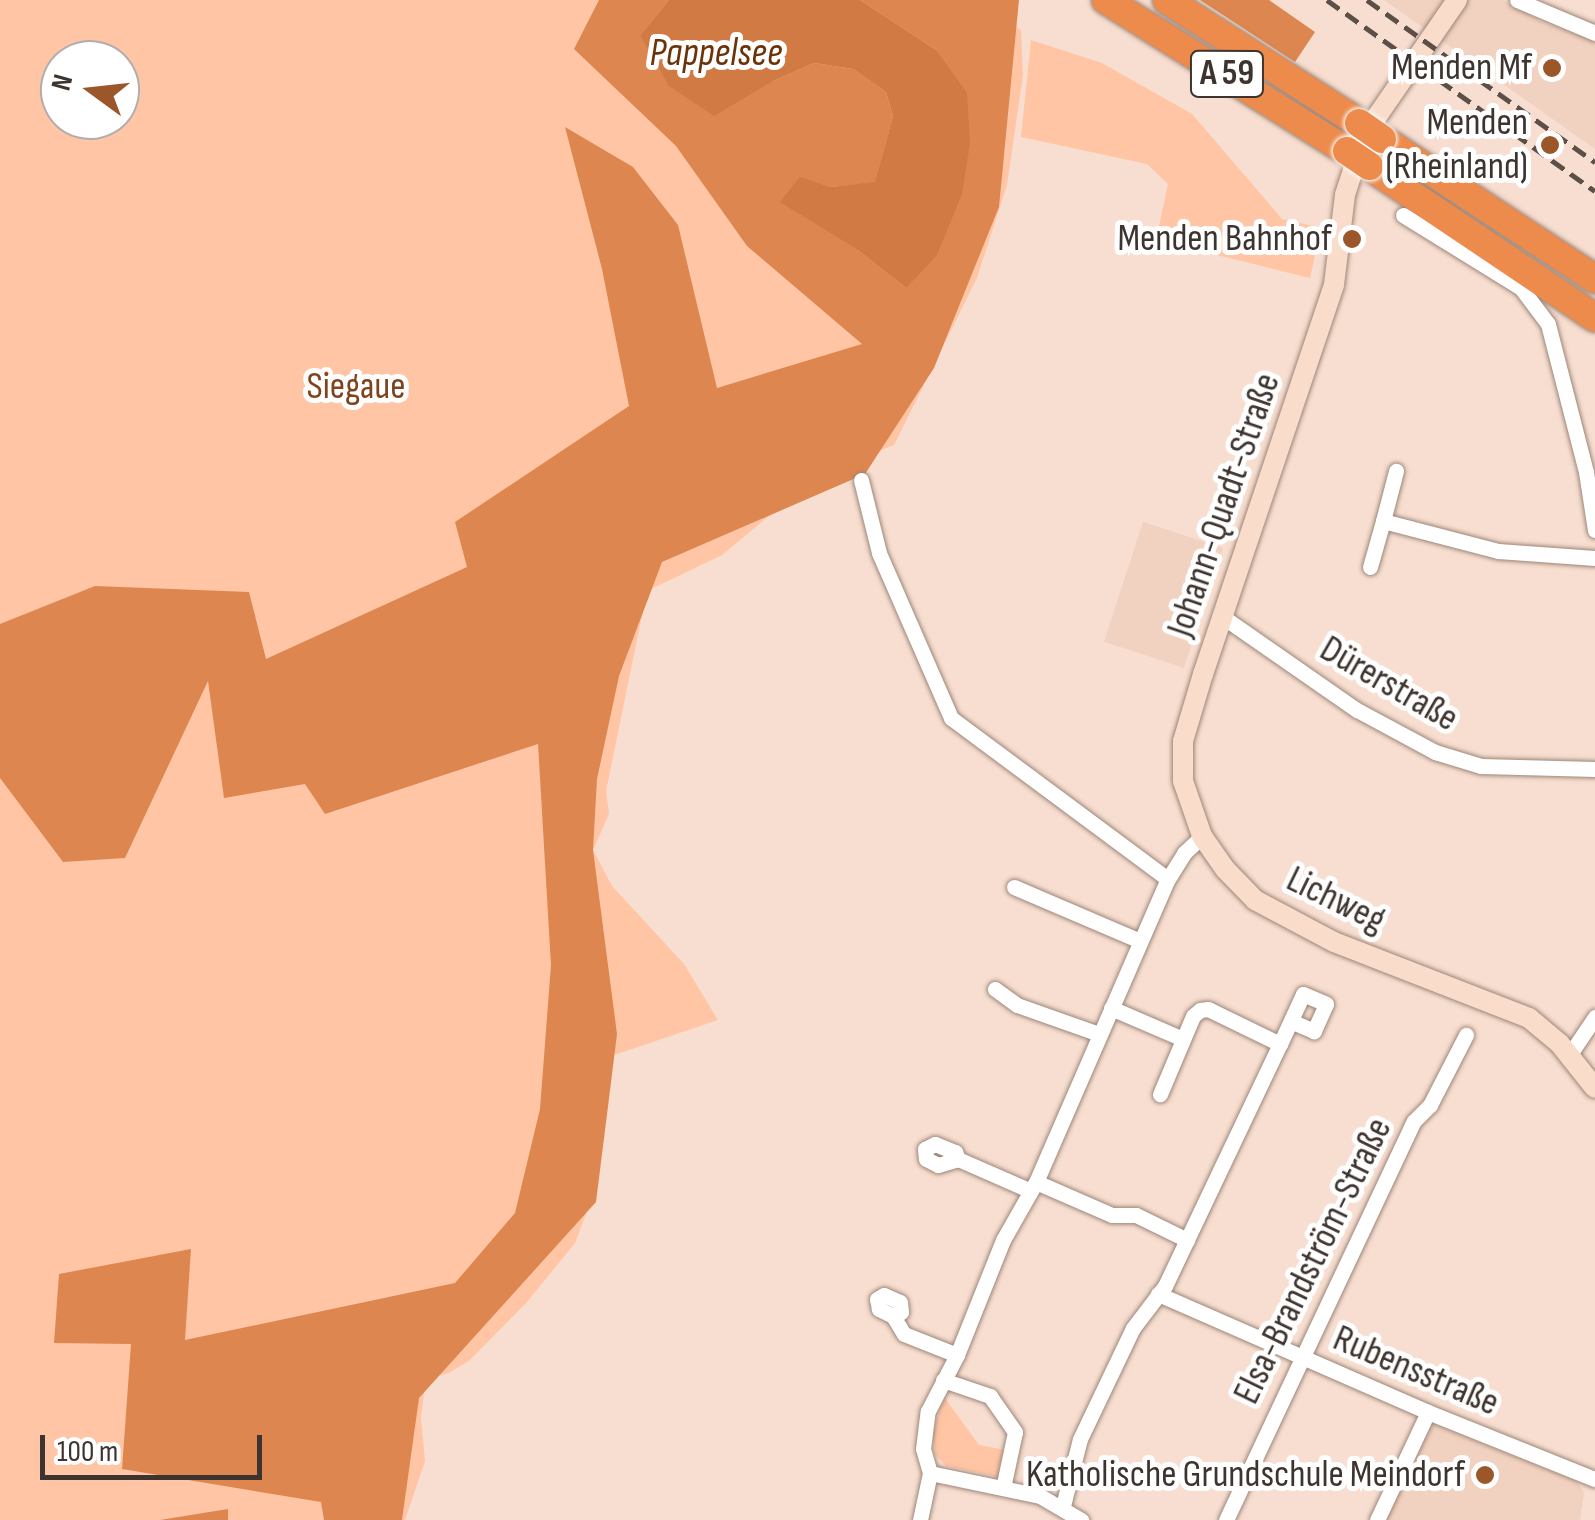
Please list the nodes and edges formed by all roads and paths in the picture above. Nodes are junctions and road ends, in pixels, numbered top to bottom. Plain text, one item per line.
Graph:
1 (1106, 0) edge
2 (1166, 0) edge
3 (1457, 0) edge
4 (1516, 0) edge
5 (1595, 33) edge
6 (1403, 215) dead end
7 (1595, 279) edge
8 (1595, 318) edge
9 (1396, 471) dead end
10 (861, 480) dead end
11 (1383, 521) junction
12 (1595, 530) edge
13 (1595, 558) edge
14 (1370, 566) dead end
15 (1223, 617) junction
16 (1595, 769) edge
17 (1202, 836) junction
18 (1168, 879) junction
19 (1014, 887) dead end
20 (1140, 941) junction
21 (996, 989) dead end
22 (1111, 1008) junction
23 (1595, 1017) edge
24 (1291, 1021) dead end
25 (1099, 1034) junction
26 (1466, 1034) dead end
27 (1183, 1039) junction
28 (1280, 1044) junction
29 (1570, 1054) junction
30 (1595, 1088) edge
31 (1160, 1094) dead end
32 (958, 1159) dead end
33 (1033, 1186) junction
34 (1186, 1240) junction
35 (1158, 1294) junction
36 (893, 1316) dead end
37 (957, 1356) junction
38 (1301, 1358) junction
39 (943, 1380) junction
40 (1428, 1412) junction
41 (930, 1473) junction
42 (1595, 1479) edge
43 (1003, 1488) junction
44 (1063, 1506) junction
45 (920, 1520) edge
46 (1081, 1520) edge
47 (1226, 1520) edge
48 (1377, 1520) edge

1 - 8 highway, A 59
2 - 7 highway, A 59
3 - 15 main road, Johann-Quadt-Straße
4 - 5 street
6 - 12 street
9 - 11 street
10 - 18 street
11 - 13 street
11 - 14 street
15 - 16 street, Dürerstraße
15 - 17 main road, Johann-Quadt-Straße
17 - 18 street
17 - 29 main road, Lichweg
18 - 20 street
19 - 20 street
20 - 22 street
21 - 25 street
22 - 25 street
22 - 27 street
23 - 29 street
24 - 28 street
25 - 33 street
26 - 38 street, Elsa-Brandström-Straße
27 - 28 street
27 - 31 street
28 - 34 street
29 - 30 main road, Lichweg
32 - 33 street
33 - 34 street
33 - 37 street
34 - 35 street
35 - 38 street, Rubensstraße
35 - 44 street
36 - 37 street
37 - 39 street
38 - 40 street, Rubensstraße
38 - 47 street, Elsa-Brandström-Straße
39 - 41 street
39 - 43 street
40 - 42 street, Rubensstraße
40 - 48 street
41 - 43 street
41 - 45 street
43 - 44 street
44 - 46 street

